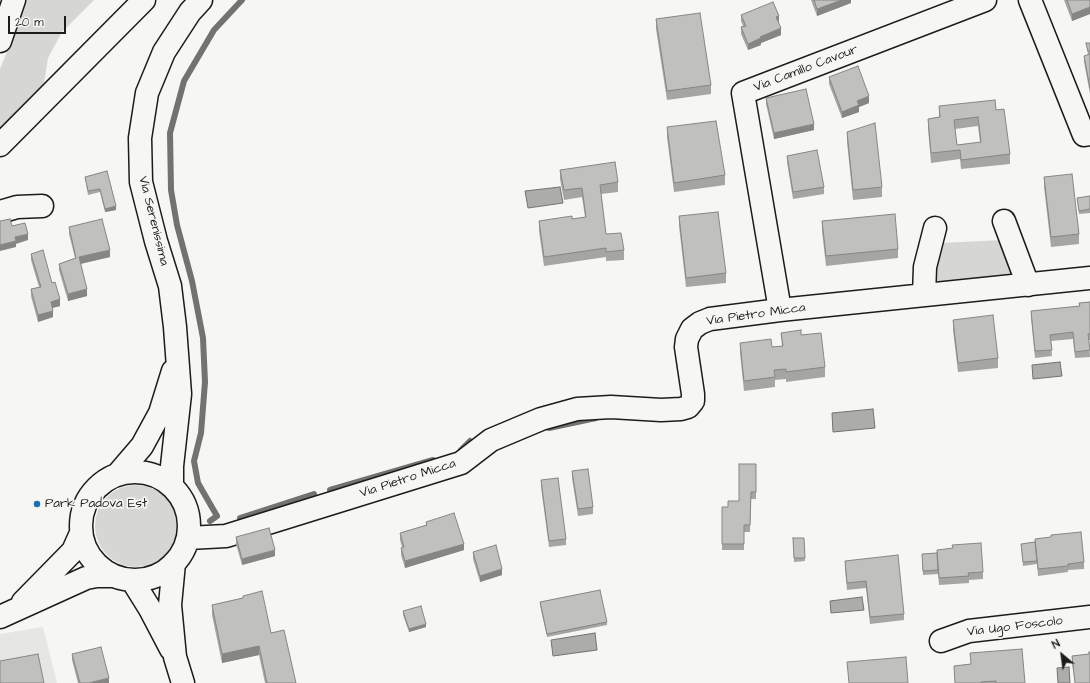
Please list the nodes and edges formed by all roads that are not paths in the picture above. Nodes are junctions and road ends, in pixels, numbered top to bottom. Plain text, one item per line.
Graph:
1 (14, 0) edge
2 (144, 0) edge
3 (201, 0) edge
4 (985, 0) edge
5 (1030, 0) edge
6 (0, 41) edge
7 (1090, 134) edge
8 (0, 145) edge
9 (42, 206) dead end
10 (0, 212) edge
11 (1004, 221) dead end
12 (935, 228) dead end
13 (1090, 278) edge
14 (1028, 285) junction
15 (924, 295) junction
16 (780, 310) junction
17 (177, 361) junction
18 (118, 474) junction
19 (172, 486) junction
20 (81, 533) junction
21 (188, 538) junction
22 (174, 563) junction
23 (122, 578) junction
24 (7, 614) edge
25 (1090, 617) edge
26 (941, 641) dead end
27 (175, 657) junction
28 (183, 683) edge

1 - 6 main road
2 - 8 main road
3 - 17 main road, Via Serenissima
4 - 16 main road, Via Camillo Cavour
5 - 7 main road
9 - 10 main road
11 - 14 main road
12 - 15 main road
13 - 14 main road, Via Pietro Micca
14 - 15 main road, Via Pietro Micca
15 - 16 main road, Via Pietro Micca
16 - 21 main road, Via Pietro Micca
17 - 18 main road, Via Serenissima
17 - 19 main road, Via Serenissima
18 - 19 main road, Via Serenissima
18 - 20 main road, Via Serenissima
19 - 21 main road, Via Serenissima
20 - 23 main road, Via Serenissima
20 - 24 main road
21 - 22 main road, Via Serenissima
22 - 23 main road, Via Serenissima
22 - 27 main road, Via Serenissima
23 - 24 main road
23 - 27 main road, Via Serenissima
25 - 26 main road, Via Ugo Foscolo
27 - 28 main road, Via Serenissima

